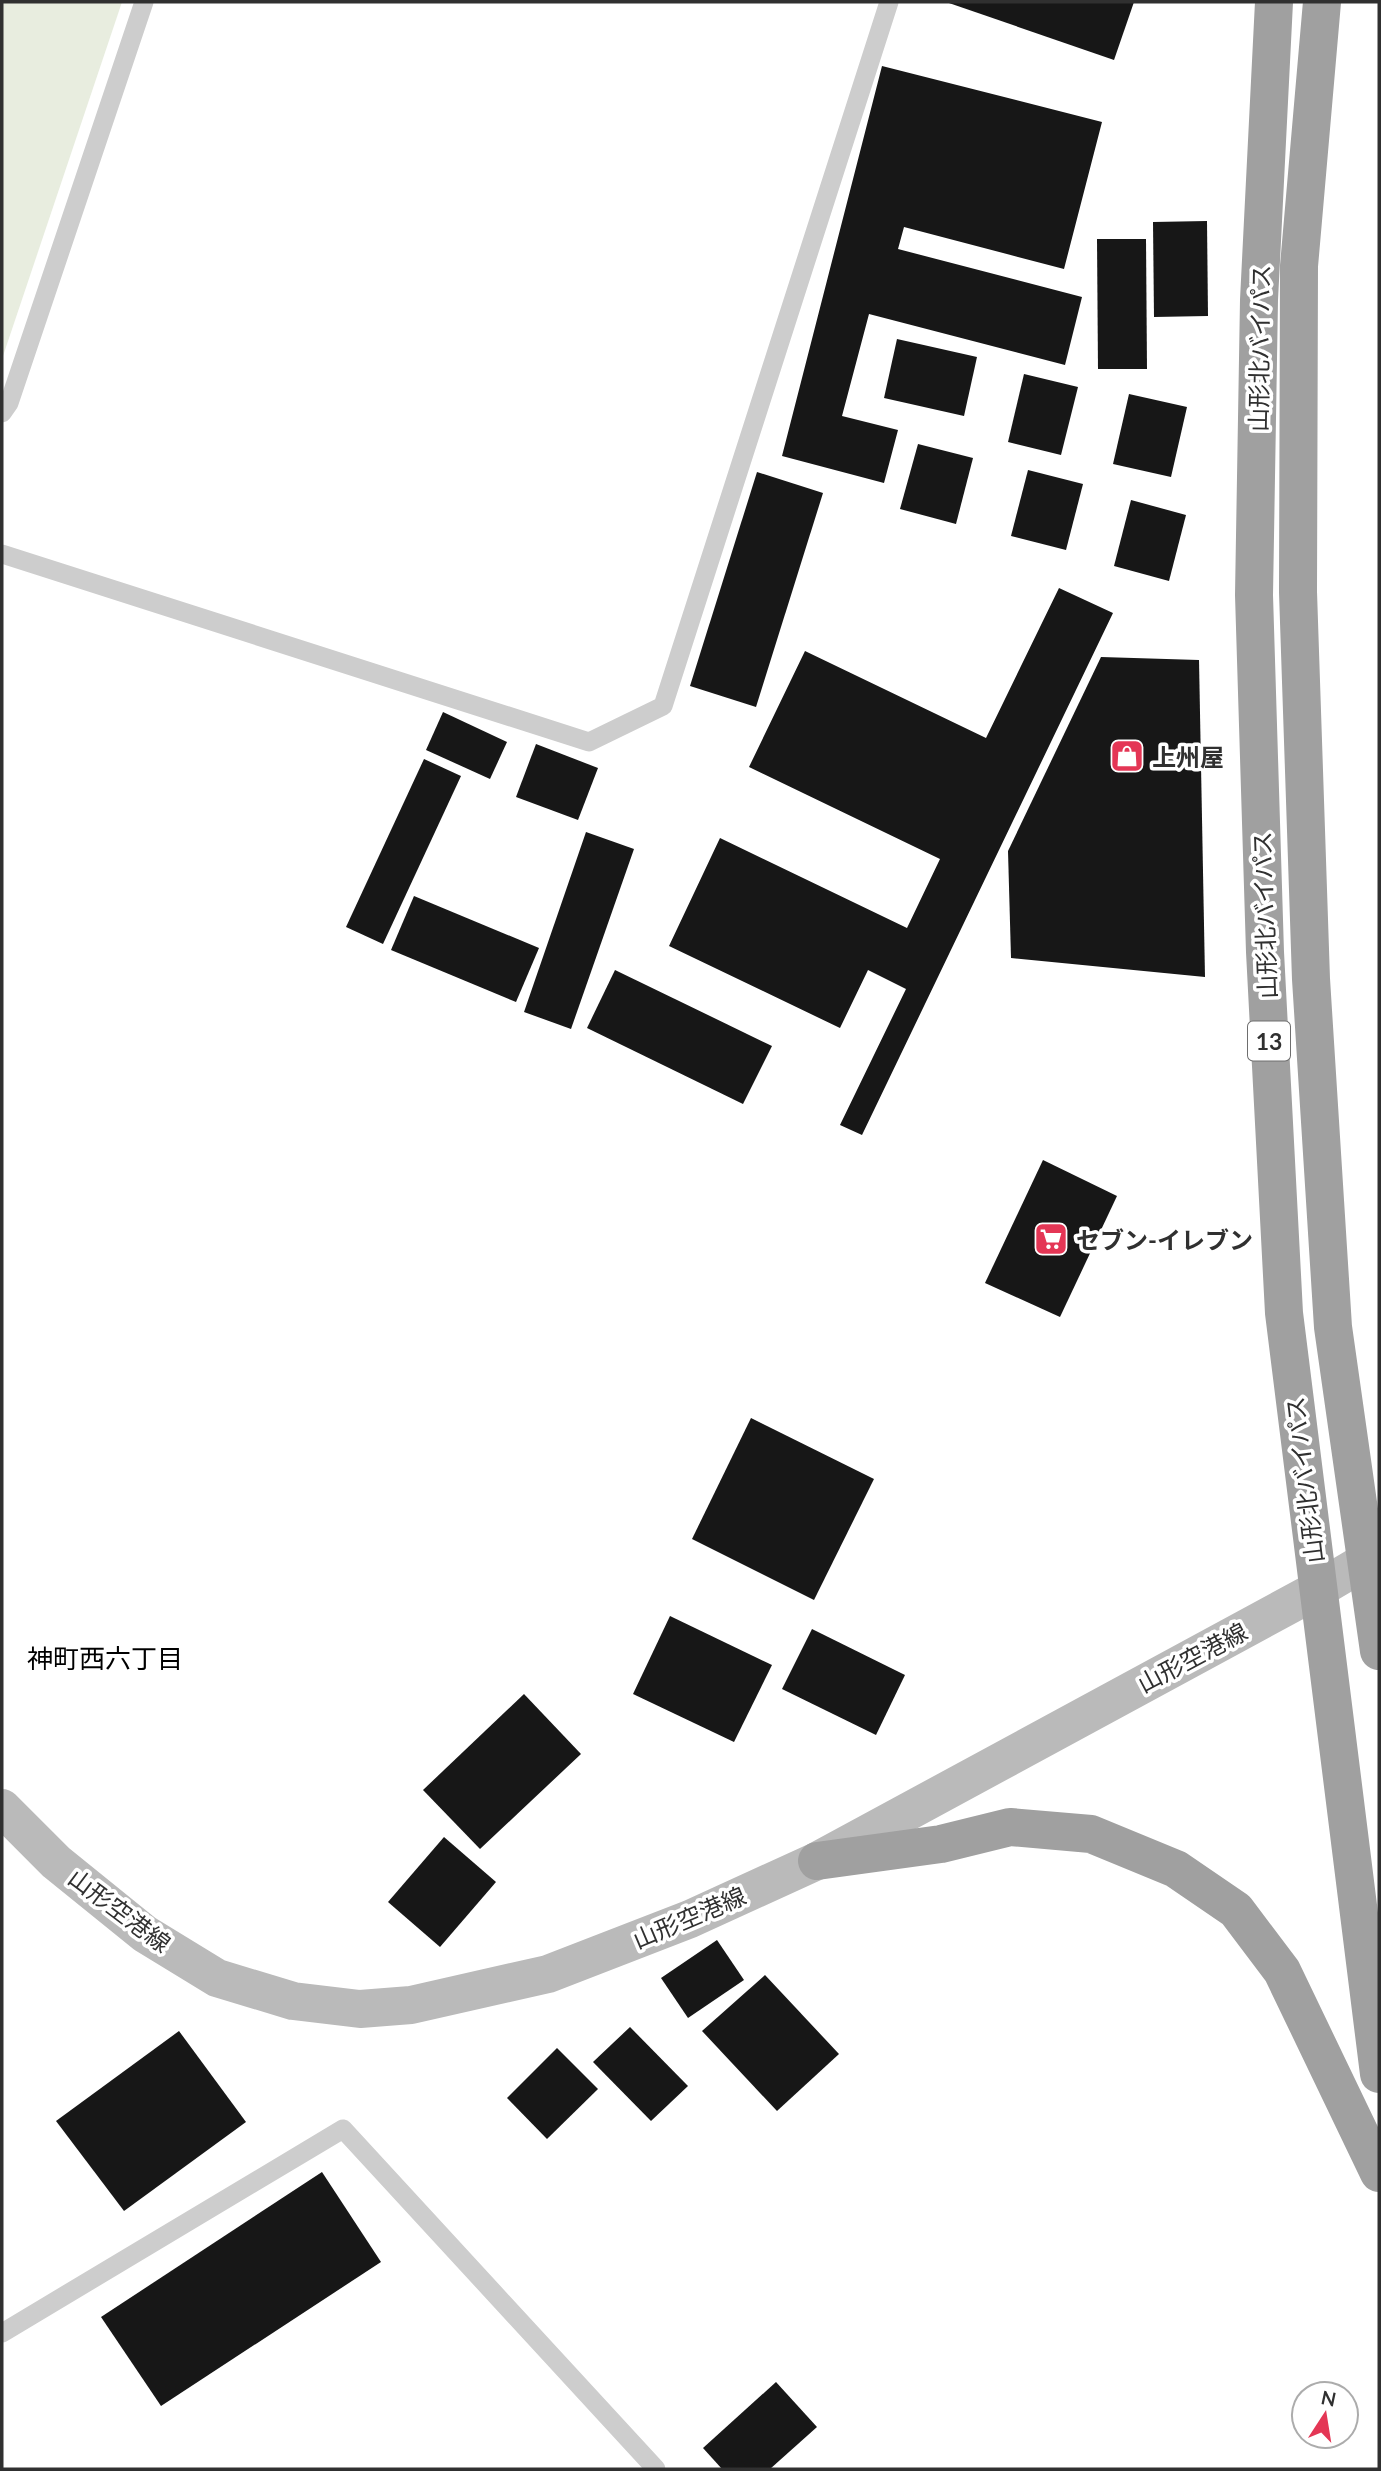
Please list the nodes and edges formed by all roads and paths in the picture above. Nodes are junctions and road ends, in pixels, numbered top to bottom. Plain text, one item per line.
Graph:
1 (144, 2) edge
2 (889, 2) edge
3 (1274, 2) edge
4 (1322, 2) edge
5 (2, 413) edge
6 (2, 554) edge
7 (1366, 1561) junction
8 (1317, 1590) junction
9 (1379, 1651) edge
10 (2, 1808) edge
11 (817, 1861) junction
12 (1379, 2074) edge
13 (1379, 2173) edge
14 (2, 2333) edge
15 (656, 2469) edge

1 - 5 lane
2 - 6 lane
3 - 8 highway, 山形北バイパス / 13
4 - 7 highway, 山形北バイパス / 13
7 - 8 main road, 山形空港線
7 - 9 highway, 山形北バイパス / 13
8 - 11 main road, 山形空港線
8 - 12 highway, 山形北バイパス / 13
10 - 11 main road, 山形空港線
11 - 13 highway
14 - 15 lane

